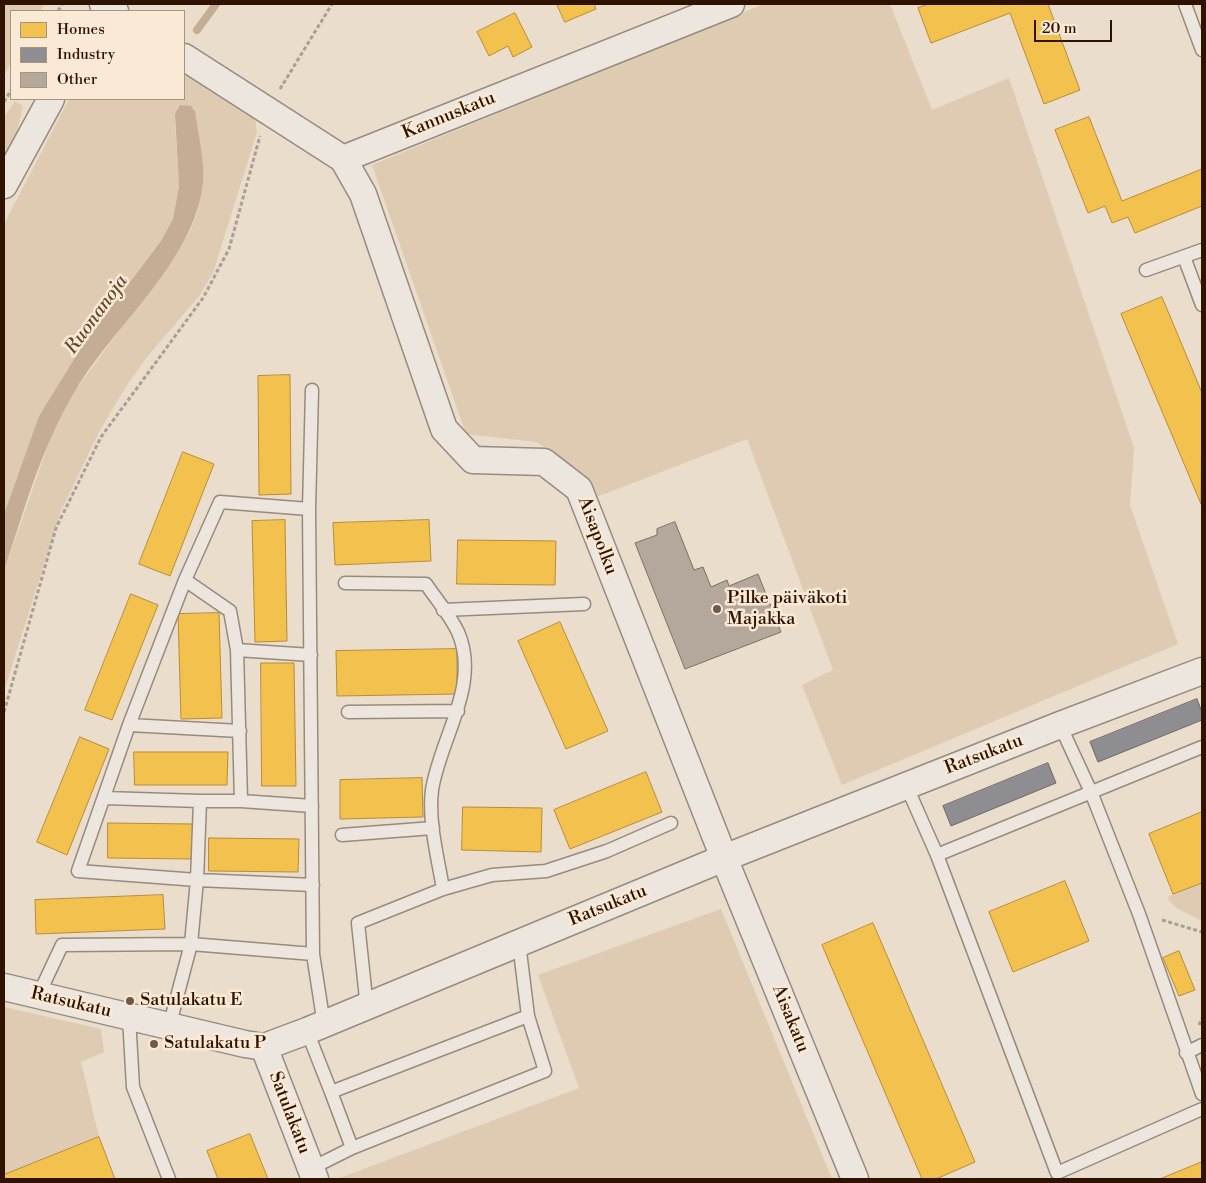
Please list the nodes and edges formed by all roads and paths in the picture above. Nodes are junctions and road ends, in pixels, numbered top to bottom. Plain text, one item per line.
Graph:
1 (332, 4) edge
2 (731, 4) edge
3 (1185, 4) edge
4 (1202, 50) edge
5 (185, 58) edge
6 (50, 100) edge
7 (267, 111) junction
8 (342, 159) junction
9 (4, 185) edge
10 (1202, 250) edge
11 (1184, 257) junction
12 (1146, 270) dead end
13 (1202, 305) edge
14 (312, 390) dead end
15 (310, 509) junction
16 (185, 580) junction
17 (345, 583) dead end
18 (584, 604) dead end
19 (443, 610) junction
20 (237, 650) junction
21 (311, 656) junction
22 (1202, 671) edge
23 (458, 711) junction
24 (4, 712) edge
25 (348, 712) dead end
26 (1060, 725) junction
27 (129, 726) junction
28 (240, 731) junction
29 (1202, 747) edge
30 (906, 785) junction
31 (1091, 792) junction
32 (104, 798) junction
33 (200, 801) junction
34 (241, 801) junction
35 (312, 806) junction
36 (671, 823) dead end
37 (433, 828) junction
38 (342, 835) dead end
39 (936, 855) junction
40 (724, 858) junction
41 (197, 880) junction
42 (313, 884) junction
43 (443, 889) junction
44 (1139, 914) junction
45 (1202, 932) edge
46 (519, 943) junction
47 (191, 944) junction
48 (313, 954) junction
49 (4, 987) edge
50 (38, 996) junction
51 (367, 1008) junction
52 (528, 1016) junction
53 (129, 1017) junction
54 (169, 1027) junction
55 (316, 1028) junction
56 (1202, 1045) edge
57 (264, 1047) junction
58 (1186, 1053) junction
59 (331, 1092) junction
60 (1202, 1094) edge
61 (1202, 1109) edge
62 (352, 1148) junction
63 (312, 1174) edge
64 (1053, 1176) edge
65 (169, 1179) edge
66 (855, 1179) edge

1 - 7 path
2 - 8 street, Kannuskatu
3 - 4 lane
5 - 7 street
6 - 9 street
7 - 8 street
7 - 24 path
8 - 40 street, Aisapolku
10 - 11 lane
11 - 12 lane
11 - 13 lane
14 - 15 lane
15 - 16 lane
15 - 21 lane
16 - 20 lane
16 - 27 lane
17 - 19 lane
18 - 19 lane
19 - 23 lane
20 - 21 lane
20 - 28 lane
21 - 35 lane
22 - 26 street, Ratsukatu
23 - 25 lane
23 - 37 lane
26 - 30 street, Ratsukatu
26 - 31 lane
27 - 28 lane
27 - 32 lane
28 - 34 lane
29 - 31 lane
30 - 39 lane
30 - 40 street, Ratsukatu
31 - 39 lane
31 - 44 lane
32 - 33 lane
32 - 41 lane
33 - 34 lane
33 - 41 lane
34 - 35 lane
35 - 42 lane
36 - 43 lane
37 - 38 lane
37 - 43 lane
39 - 64 lane
40 - 46 street, Ratsukatu
40 - 66 street, Aisakatu
41 - 42 lane
41 - 47 lane
42 - 48 lane
43 - 51 lane
44 - 45 path
44 - 58 lane
46 - 51 street, Ratsukatu
46 - 52 lane
47 - 48 lane
47 - 50 lane
47 - 54 lane
48 - 55 lane
49 - 50 street, Ratsukatu
50 - 53 street, Ratsukatu
51 - 55 street, Ratsukatu
52 - 59 lane
52 - 62 lane
53 - 54 street, Ratsukatu
53 - 65 lane
54 - 57 street, Ratsukatu
55 - 57 street, Ratsukatu
55 - 59 lane
56 - 58 lane
57 - 63 street, Satulakatu
58 - 60 lane
59 - 62 lane
61 - 64 lane
62 - 63 lane

